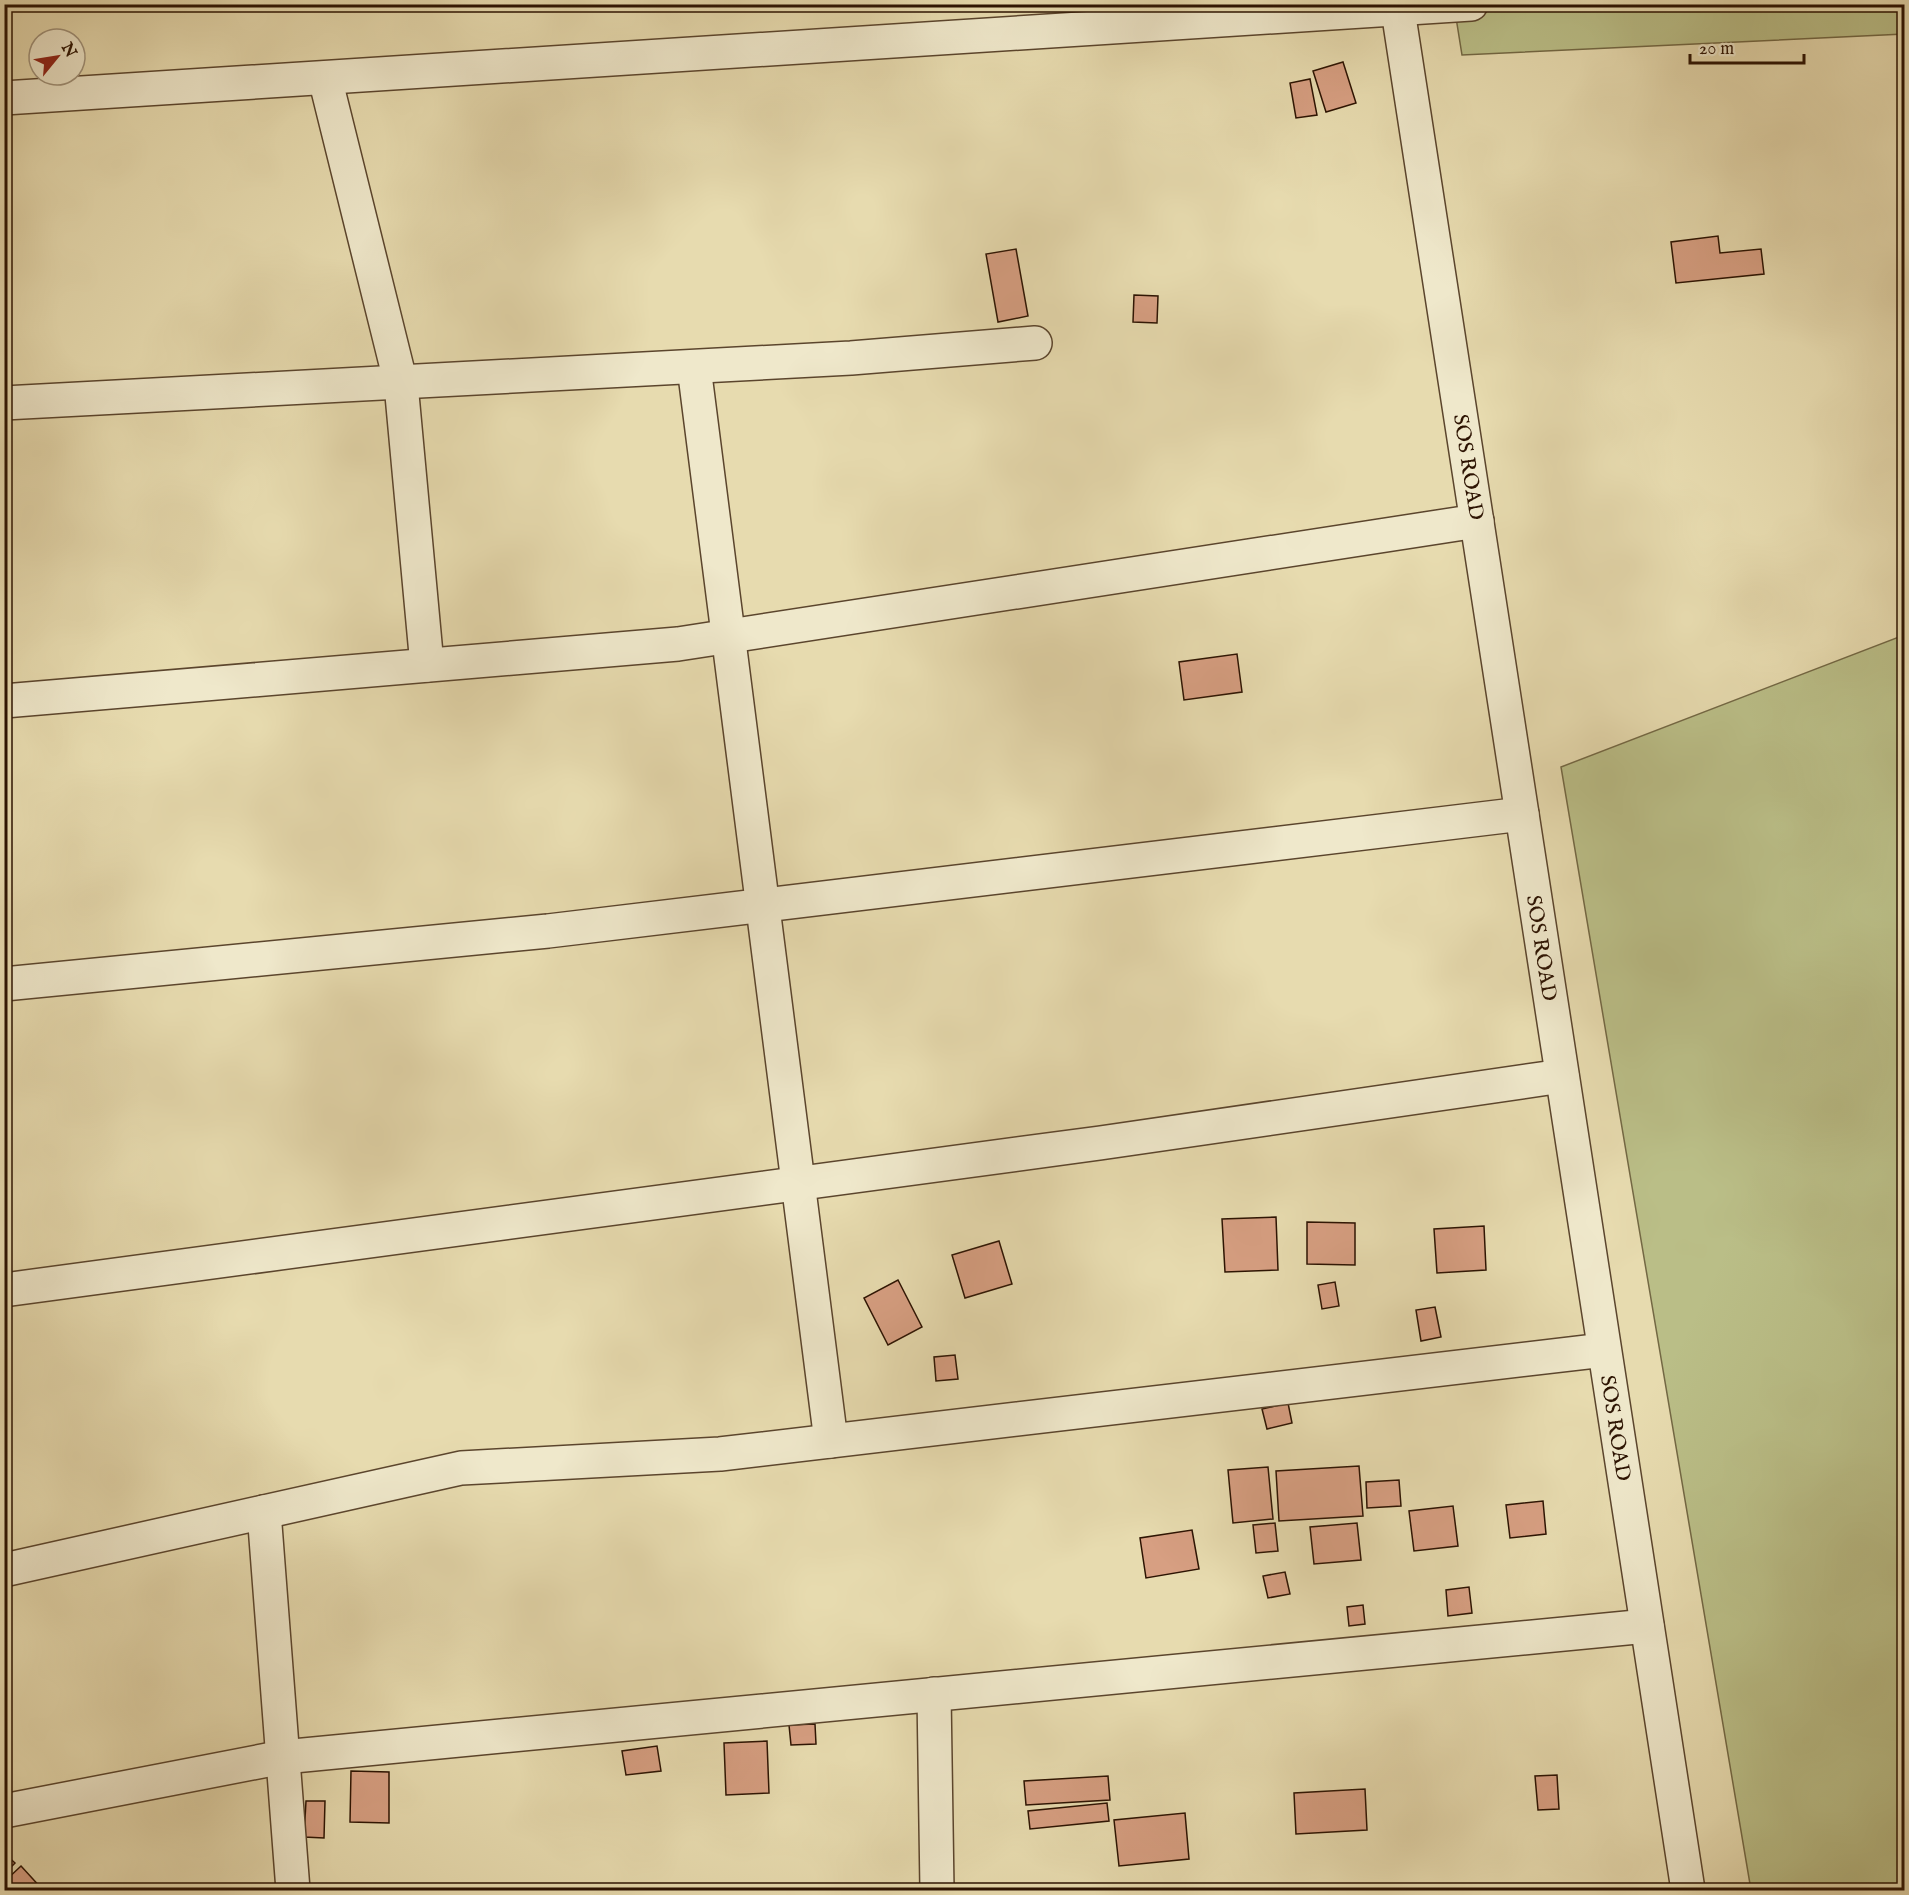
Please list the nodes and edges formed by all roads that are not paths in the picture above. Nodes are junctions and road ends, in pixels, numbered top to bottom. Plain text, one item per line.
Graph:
1 (1471, 4) edge
2 (1398, 8) edge
3 (325, 78) junction
4 (4, 98) edge
5 (1035, 343) dead end
6 (694, 367) junction
7 (401, 384) junction
8 (4, 403) edge
9 (1477, 520) junction
10 (728, 637) junction
11 (427, 665) junction
12 (4, 701) edge
13 (1522, 814) junction
14 (763, 906) junction
15 (4, 984) edge
16 (1562, 1076) junction
17 (798, 1183) junction
18 (4, 1290) edge
19 (1604, 1350) junction
20 (831, 1441) junction
21 (264, 1512) junction
22 (4, 1570) edge
23 (1647, 1626) junction
24 (934, 1694) junction
25 (283, 1757) junction
26 (4, 1811) edge
27 (293, 1890) edge
28 (937, 1890) edge
29 (1688, 1890) edge

1 - 2 street
2 - 3 street
2 - 9 street, SOS ROAD
3 - 4 street
3 - 7 street
5 - 6 street
6 - 7 street
6 - 10 street
7 - 8 street
7 - 11 street
9 - 10 street
9 - 13 street, SOS ROAD
10 - 11 street
10 - 14 street
11 - 12 street
13 - 14 street
13 - 16 street, SOS ROAD
14 - 15 street
14 - 17 street
16 - 17 street
16 - 19 street, SOS ROAD
17 - 18 street
17 - 20 street
19 - 20 street
19 - 23 street, SOS ROAD
20 - 21 street
21 - 22 street
21 - 25 street
23 - 24 street
23 - 29 street, SOS ROAD
24 - 25 street
24 - 28 street
25 - 26 street
25 - 27 street

